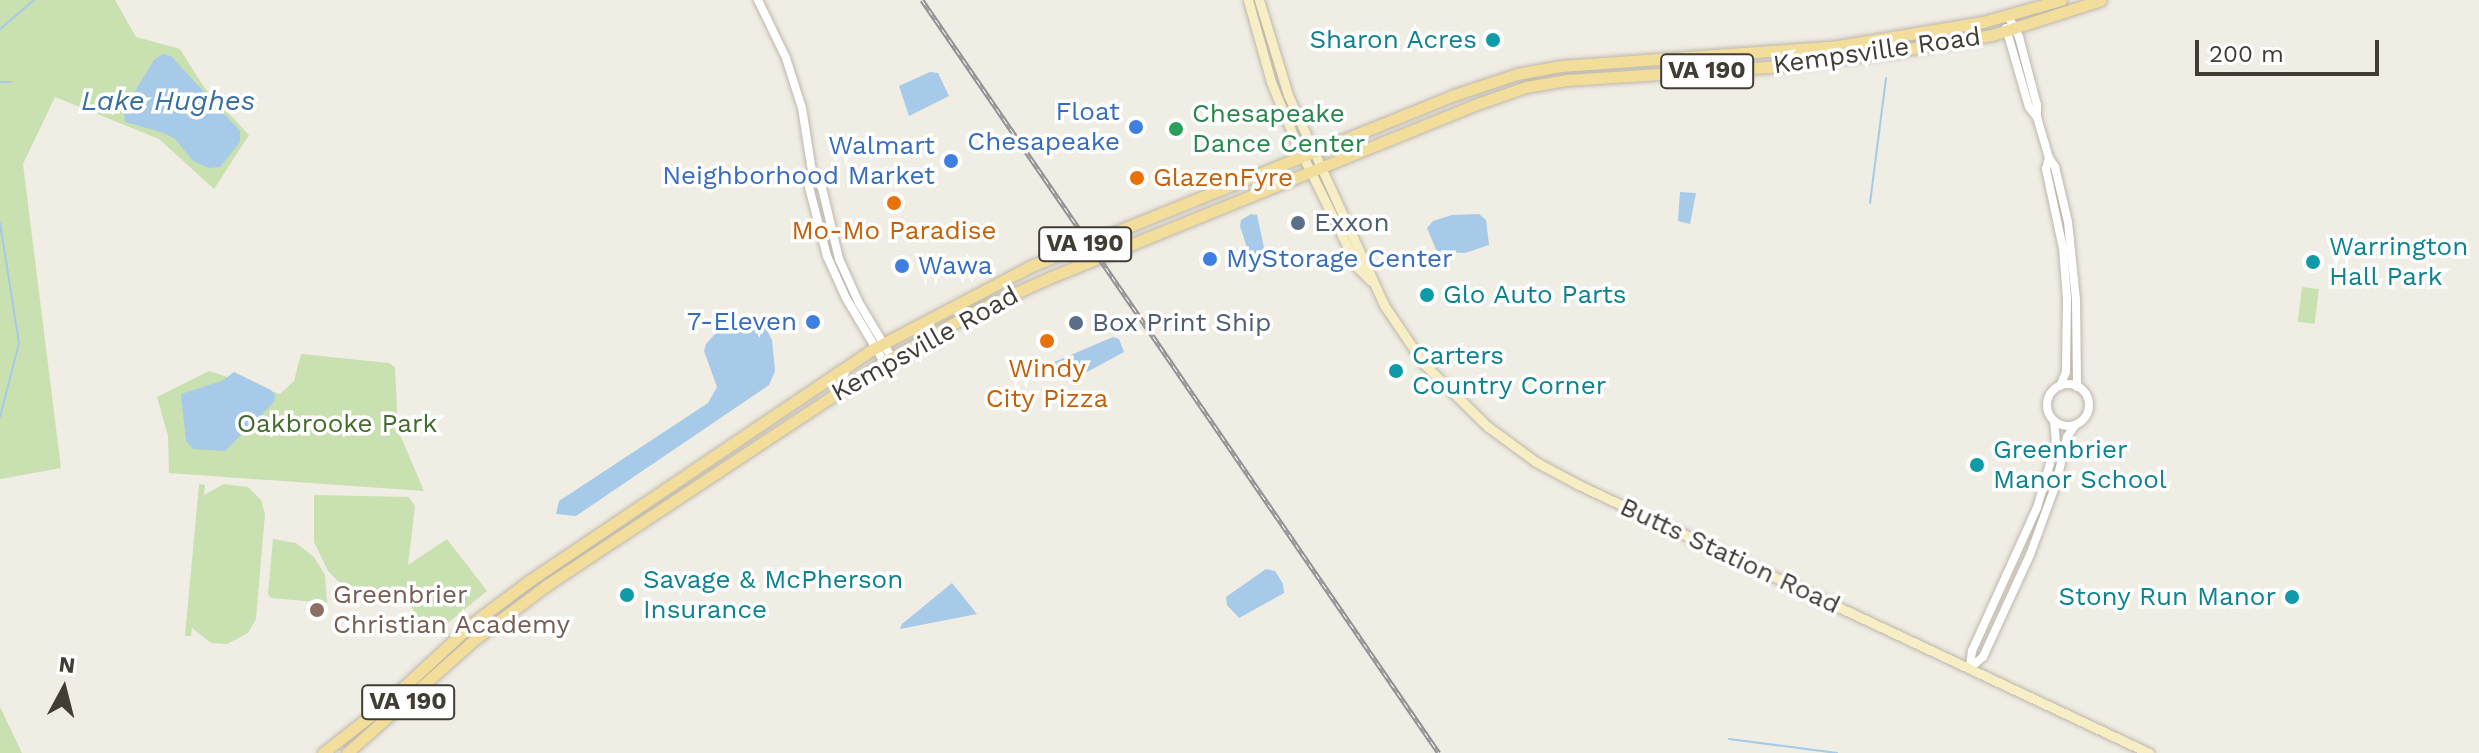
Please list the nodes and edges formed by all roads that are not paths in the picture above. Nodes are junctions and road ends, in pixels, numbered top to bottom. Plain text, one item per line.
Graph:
1 (758, 0) edge
2 (1248, 0) edge
3 (1259, 0) edge
4 (2061, 0) edge
5 (2101, 0) edge
6 (2008, 16) junction
7 (2011, 30) junction
8 (1308, 154) junction
9 (2049, 158) junction
10 (1315, 169) junction
11 (879, 346) junction
12 (888, 360) junction
13 (2060, 386) junction
14 (2077, 387) junction
15 (2054, 421) junction
16 (2075, 425) junction
17 (1969, 669) junction
18 (323, 753) edge
19 (347, 753) edge
20 (2149, 753) edge

1 - 11 street
2 - 8 main road
3 - 8 main road
4 - 6 main road, Kempsville Road / VA 190
5 - 7 main road, Kempsville Road / VA 190
6 - 7 street
6 - 8 main road, Kempsville Road / VA 190
7 - 9 street
7 - 10 main road, Kempsville Road / VA 190
8 - 10 main road, Butts Station Road
8 - 11 main road, Kempsville Road / VA 190
9 - 13 street
9 - 14 street
10 - 12 main road, Kempsville Road / VA 190
10 - 17 main road, Butts Station Road
11 - 12 street
11 - 18 main road, Kempsville Road / VA 190
12 - 19 main road, Kempsville Road / VA 190
13 - 14 street
13 - 15 street
14 - 16 street
15 - 16 street
15 - 17 street
16 - 17 street
17 - 20 main road, Butts Station Road

